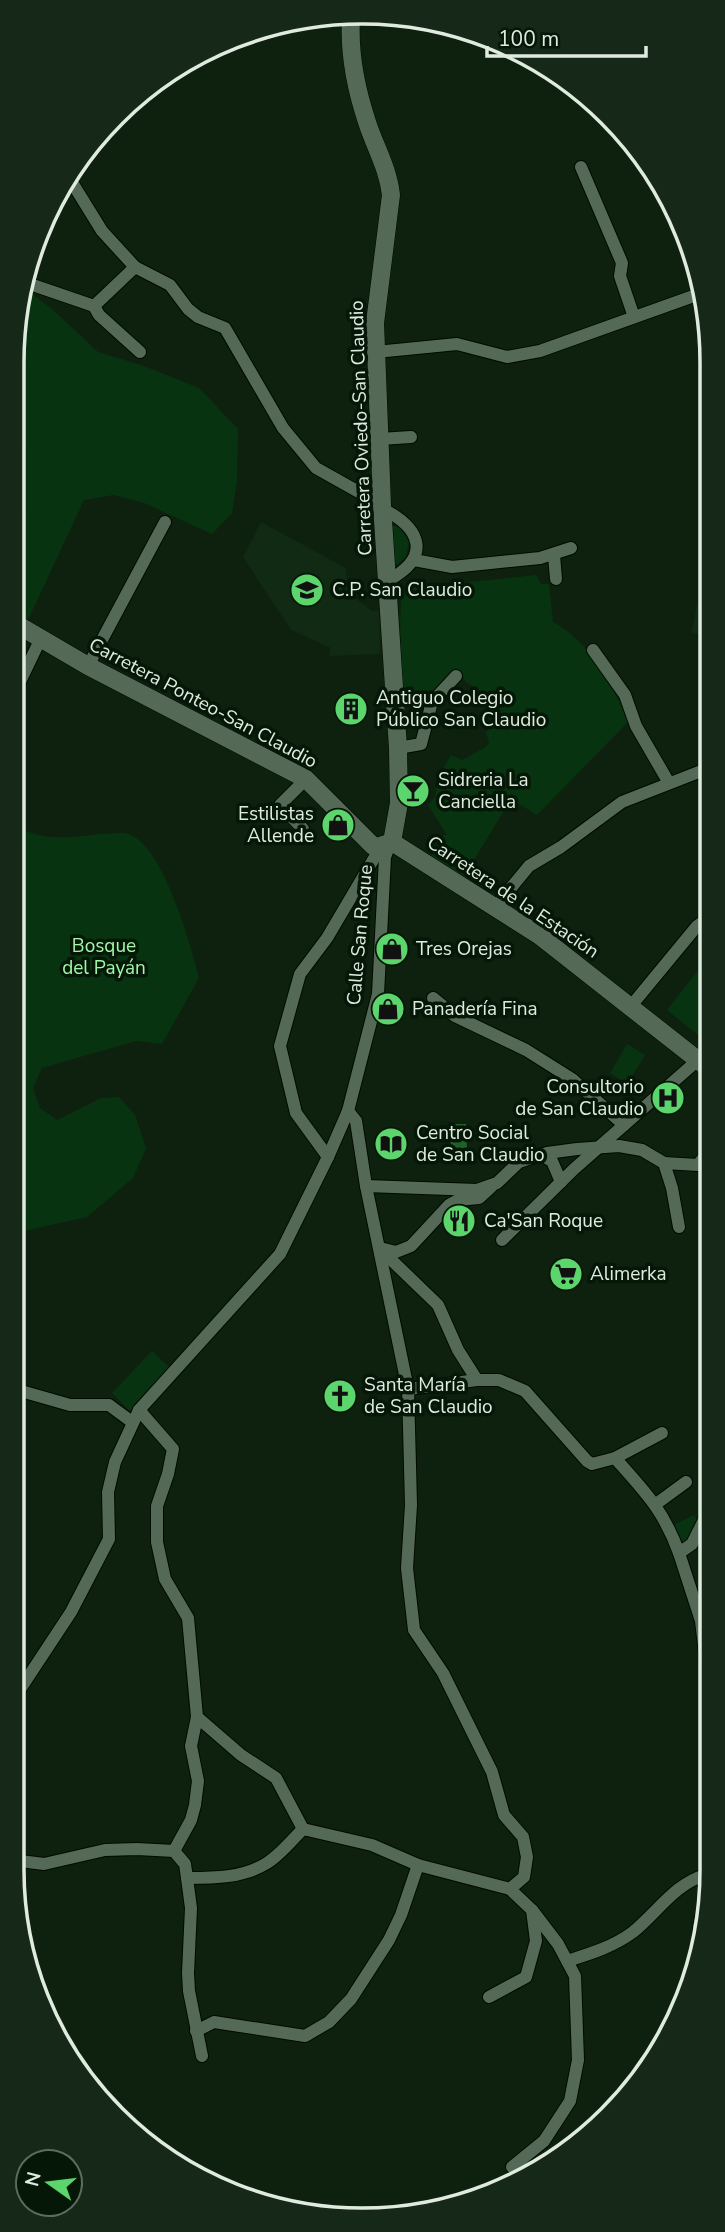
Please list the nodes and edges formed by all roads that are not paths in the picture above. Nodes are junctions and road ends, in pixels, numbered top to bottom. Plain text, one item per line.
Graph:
1 (351, 24) edge
2 (581, 167) dead end
3 (74, 186) edge
4 (135, 267) junction
5 (34, 285) edge
6 (694, 295) edge
7 (94, 306) junction
8 (634, 317) junction
9 (140, 352) dead end
10 (376, 352) junction
11 (411, 437) dead end
12 (380, 439) junction
13 (383, 507) junction
14 (165, 522) dead end
15 (571, 548) dead end
16 (554, 555) junction
17 (414, 559) junction
18 (556, 579) dead end
19 (388, 580) junction
20 (24, 628) edge
21 (41, 638) junction
22 (593, 650) dead end
23 (88, 666) junction
24 (24, 673) edge
25 (456, 676) dead end
26 (398, 748) junction
27 (700, 771) edge
28 (306, 779) junction
29 (669, 783) junction
30 (303, 828) dead end
31 (391, 843) junction
32 (496, 906) junction
33 (700, 924) edge
34 (433, 998) dead end
35 (631, 1006) junction
36 (700, 1062) edge
37 (700, 1066) edge
38 (348, 1111) junction
39 (624, 1125) junction
40 (600, 1149) junction
41 (568, 1150) junction
42 (541, 1155) junction
43 (328, 1157) junction
44 (664, 1163) junction
45 (700, 1166) edge
46 (574, 1169) junction
47 (561, 1182) junction
48 (497, 1183) junction
49 (366, 1186) junction
50 (679, 1227) dead end
51 (502, 1240) dead end
52 (379, 1248) junction
53 (477, 1380) junction
54 (408, 1389) junction
55 (24, 1392) edge
56 (135, 1416) junction
57 (662, 1433) dead end
58 (615, 1458) junction
59 (686, 1482) dead end
60 (656, 1504) junction
61 (700, 1528) edge
62 (679, 1553) junction
63 (700, 1618) edge
64 (24, 1683) edge
65 (197, 1717) junction
66 (303, 1829) junction
67 (174, 1851) junction
68 (24, 1862) edge
69 (418, 1865) junction
70 (187, 1878) junction
71 (700, 1878) edge
72 (510, 1889) junction
73 (532, 1910) junction
74 (567, 1961) junction
75 (489, 1997) dead end
76 (196, 2031) junction
77 (202, 2056) dead end
78 (512, 2167) dead end

1 - 10 street, Carretera Oviedo-San Claudio
2 - 8 street
3 - 4 street
4 - 7 street
4 - 13 street
5 - 7 street
6 - 8 street
7 - 9 street
8 - 10 street
10 - 12 street, Carretera Oviedo-San Claudio
11 - 12 street
12 - 13 street, Carretera Oviedo-San Claudio
13 - 17 street
13 - 19 street, Carretera Oviedo-San Claudio
14 - 23 street
15 - 16 street
16 - 17 street
16 - 18 street
17 - 19 street
19 - 26 street, Carretera Oviedo-San Claudio
20 - 21 street, Carretera Ponteo-San Claudio
21 - 23 street, Carretera Ponteo-San Claudio
21 - 24 street
22 - 29 street
23 - 28 street, Carretera Ponteo-San Claudio
25 - 26 street
26 - 31 street, Carretera Oviedo-San Claudio
27 - 29 street
28 - 30 street
28 - 31 street, Carretera Ponteo-San Claudio
29 - 32 street
31 - 32 street, Carretera de la Estación
31 - 38 street, Calle San Roque
31 - 43 street
32 - 35 street, Carretera de la Estación
33 - 35 street
34 - 39 street
35 - 36 street, Carretera de la Estación
37 - 39 street
38 - 43 street, Calle San Roque
38 - 49 street
39 - 40 street
40 - 41 street
40 - 44 street
40 - 46 street
41 - 42 street
41 - 46 street
42 - 46 street
42 - 47 street
42 - 48 street
43 - 56 street, Calle San Roque
44 - 45 street
44 - 50 street
46 - 47 street
47 - 51 street
48 - 49 street
48 - 52 street
49 - 52 street
52 - 53 street
52 - 54 street
53 - 54 street
53 - 58 street
54 - 72 street
55 - 56 street
56 - 64 street, Calle San Roque
56 - 65 street
57 - 58 street
58 - 60 street
59 - 60 street
60 - 62 street
61 - 62 street
62 - 63 street
65 - 66 street
65 - 67 street
66 - 69 street
66 - 70 street
67 - 68 street
67 - 70 street
69 - 72 street
69 - 76 street
70 - 76 street
71 - 74 street
72 - 73 street
73 - 74 street
73 - 75 street
74 - 78 street
76 - 77 street

